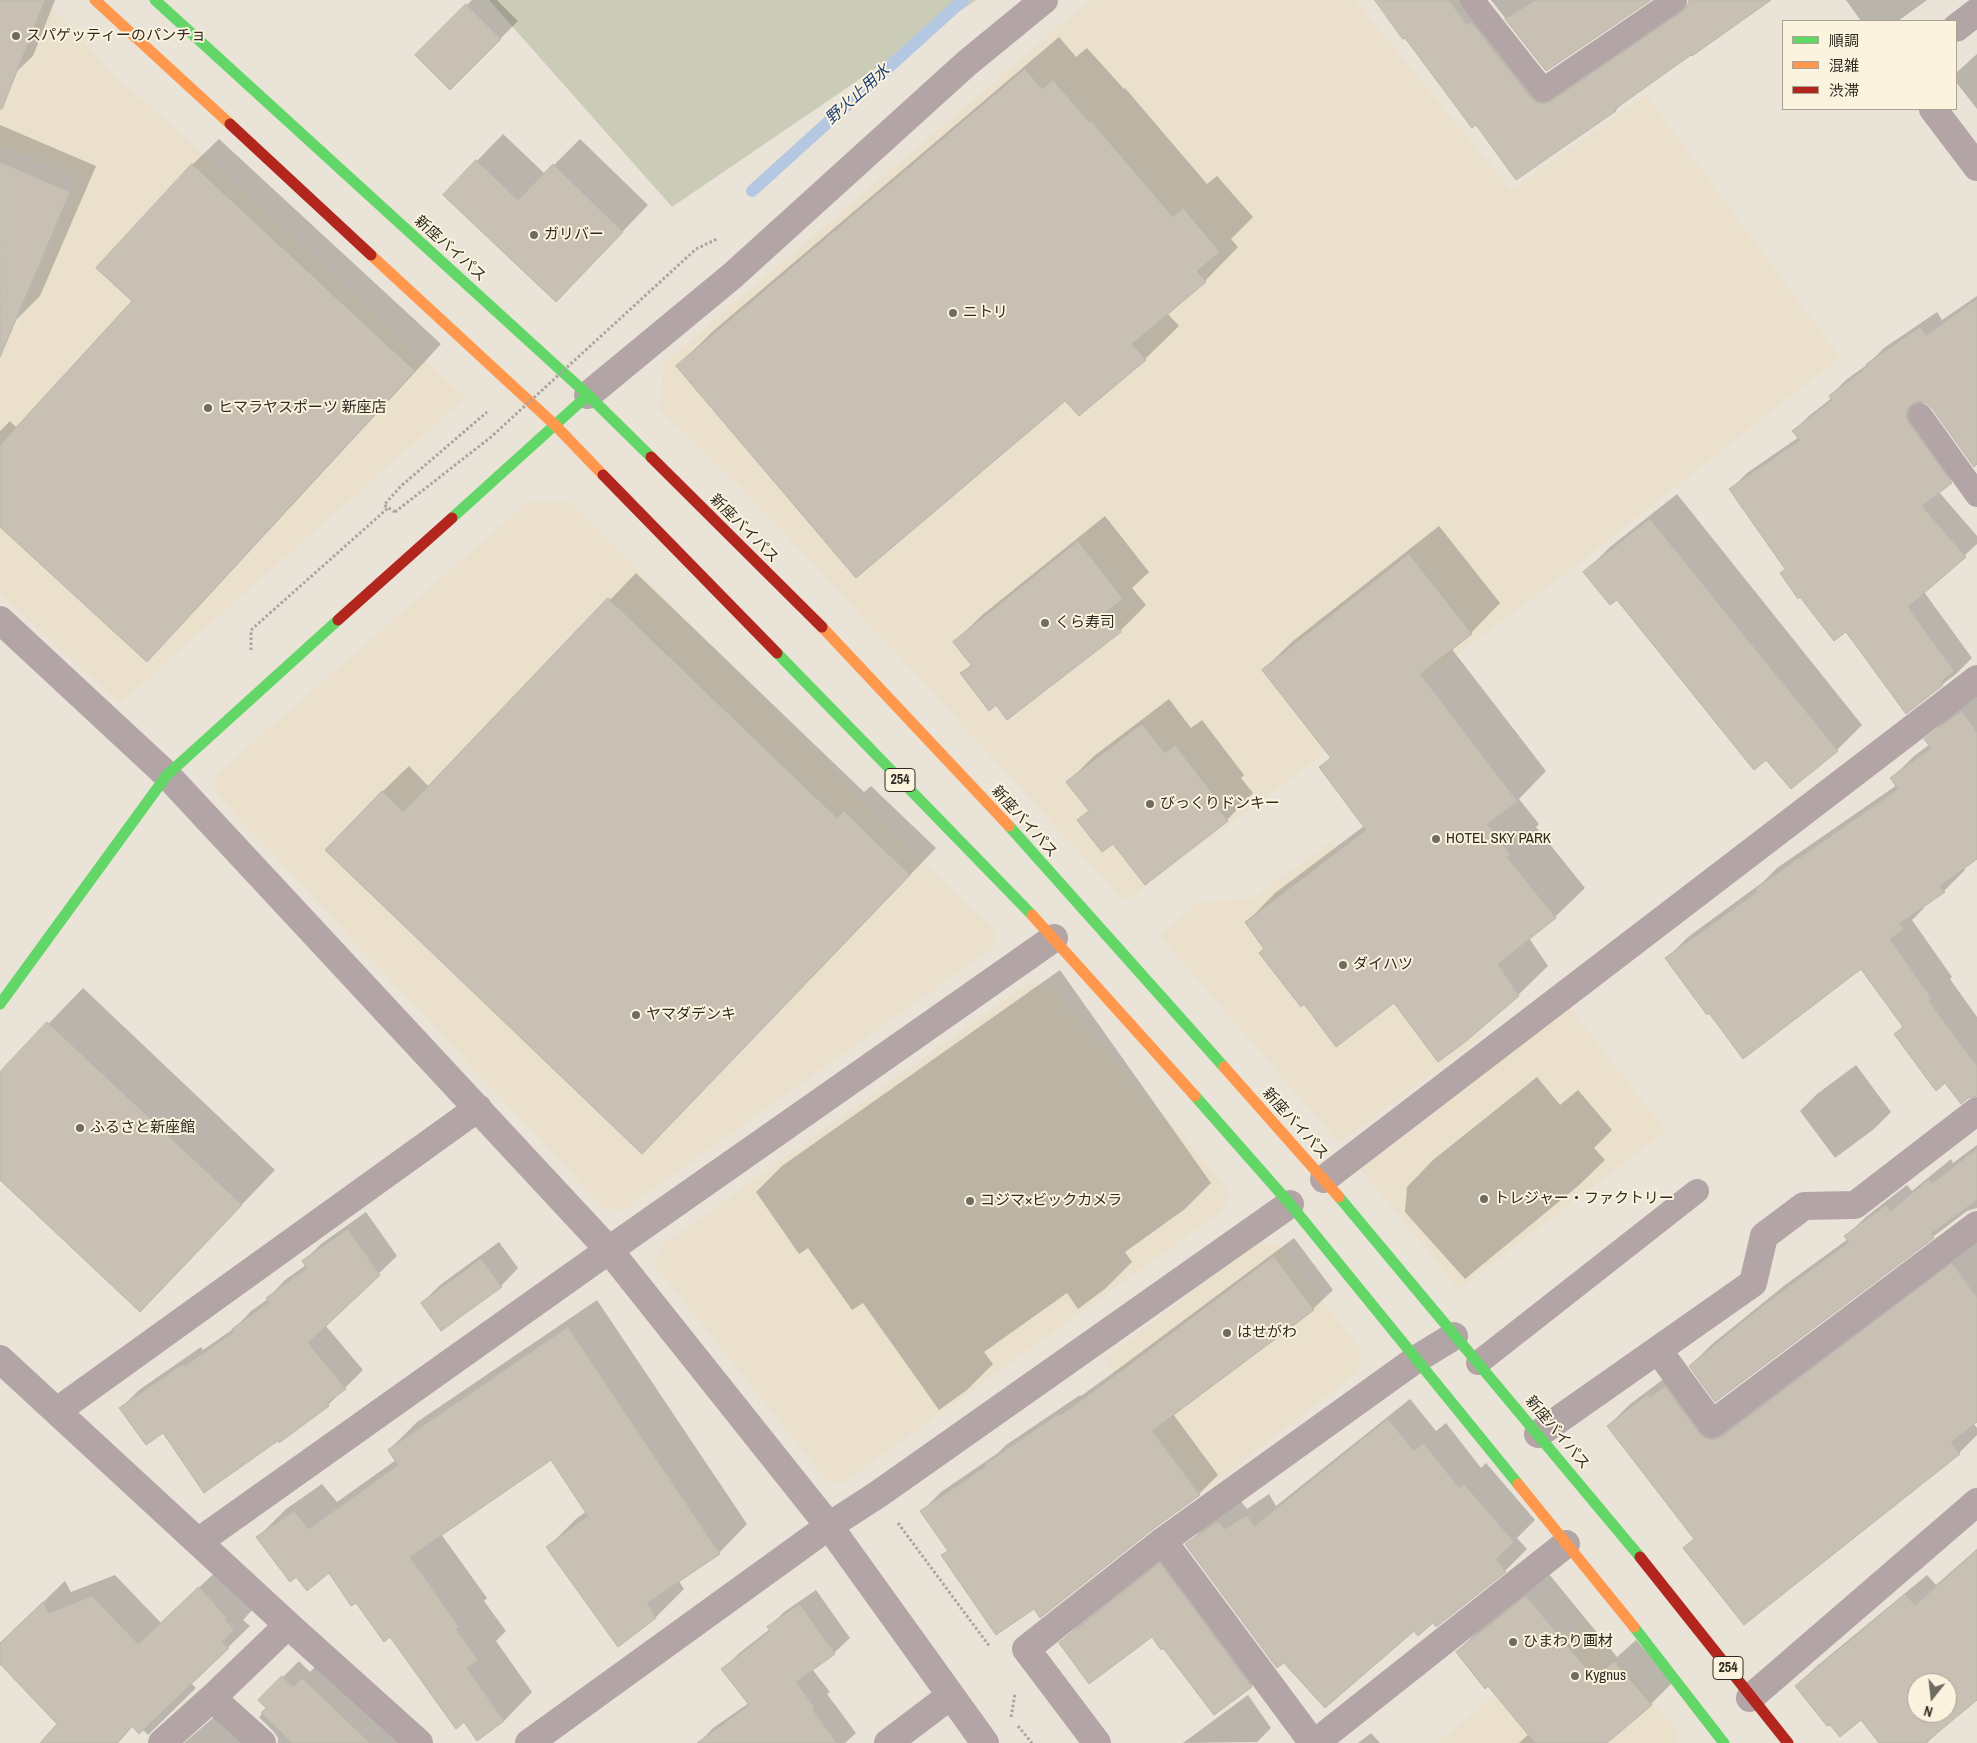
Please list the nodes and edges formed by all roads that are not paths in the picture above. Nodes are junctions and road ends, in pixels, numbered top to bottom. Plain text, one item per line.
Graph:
1 (95, 0) edge
2 (155, 0) edge
3 (1044, 0) edge
4 (1472, 0) edge
5 (1675, 0) edge
6 (1977, 12) edge
7 (1957, 27) edge
8 (1934, 110) edge
9 (1977, 167) edge
10 (588, 395) junction
11 (1920, 414) dead end
12 (555, 425) junction
13 (1977, 495) edge
14 (0, 620) edge
15 (1977, 679) edge
16 (167, 775) junction
17 (1054, 938) junction
18 (0, 1004) edge
19 (478, 1108) junction
20 (1977, 1111) edge
21 (1324, 1179) junction
22 (1697, 1191) dead end
23 (1290, 1204) junction
24 (1977, 1224) edge
25 (609, 1250) junction
26 (1454, 1336) junction
27 (1658, 1350) junction
28 (0, 1359) edge
29 (1416, 1360) junction
30 (1478, 1363) junction
31 (57, 1411) junction
32 (1538, 1434) junction
33 (1977, 1502) edge
34 (830, 1526) junction
35 (1163, 1541) junction
36 (198, 1542) junction
37 (1566, 1544) junction
38 (288, 1625) junction
39 (950, 1696) junction
40 (212, 1698) junction
41 (1750, 1698) junction
42 (162, 1743) edge
43 (262, 1743) edge
44 (419, 1743) edge
45 (529, 1743) edge
46 (888, 1743) edge
47 (985, 1743) edge
48 (1097, 1743) edge
49 (1314, 1743) edge
50 (1724, 1743) edge
51 (1788, 1743) edge

1 - 12 main road, 254
2 - 10 main road, 新座バイパス / 254
3 - 10 street
4 - 5 lane
6 - 7 street
8 - 9 street
10 - 12 main road
10 - 21 main road, 新座バイパス / 254
11 - 13 lane
12 - 16 main road
12 - 17 main road, 254
14 - 16 street
15 - 21 street
16 - 18 main road
16 - 19 street
17 - 23 main road, 254
17 - 25 street
19 - 25 street
19 - 31 street
20 - 27 street
21 - 26 main road, 新座バイパス / 254
22 - 30 lane
23 - 29 main road, 254
23 - 34 street
24 - 27 street
25 - 34 street
25 - 36 street
26 - 29 street
26 - 30 main road, 新座バイパス / 254
27 - 32 street
28 - 31 street
29 - 35 street
29 - 37 main road, 254
30 - 32 main road, 新座バイパス / 254
31 - 36 street
32 - 41 main road, 新座バイパス / 254
33 - 41 street
34 - 39 street
34 - 45 street
35 - 48 street
35 - 49 street
36 - 38 street
37 - 49 street
37 - 50 main road, 254
38 - 40 street
38 - 44 street
39 - 46 street
39 - 47 street
40 - 42 street
40 - 43 street
41 - 51 main road, 新座バイパス / 254

